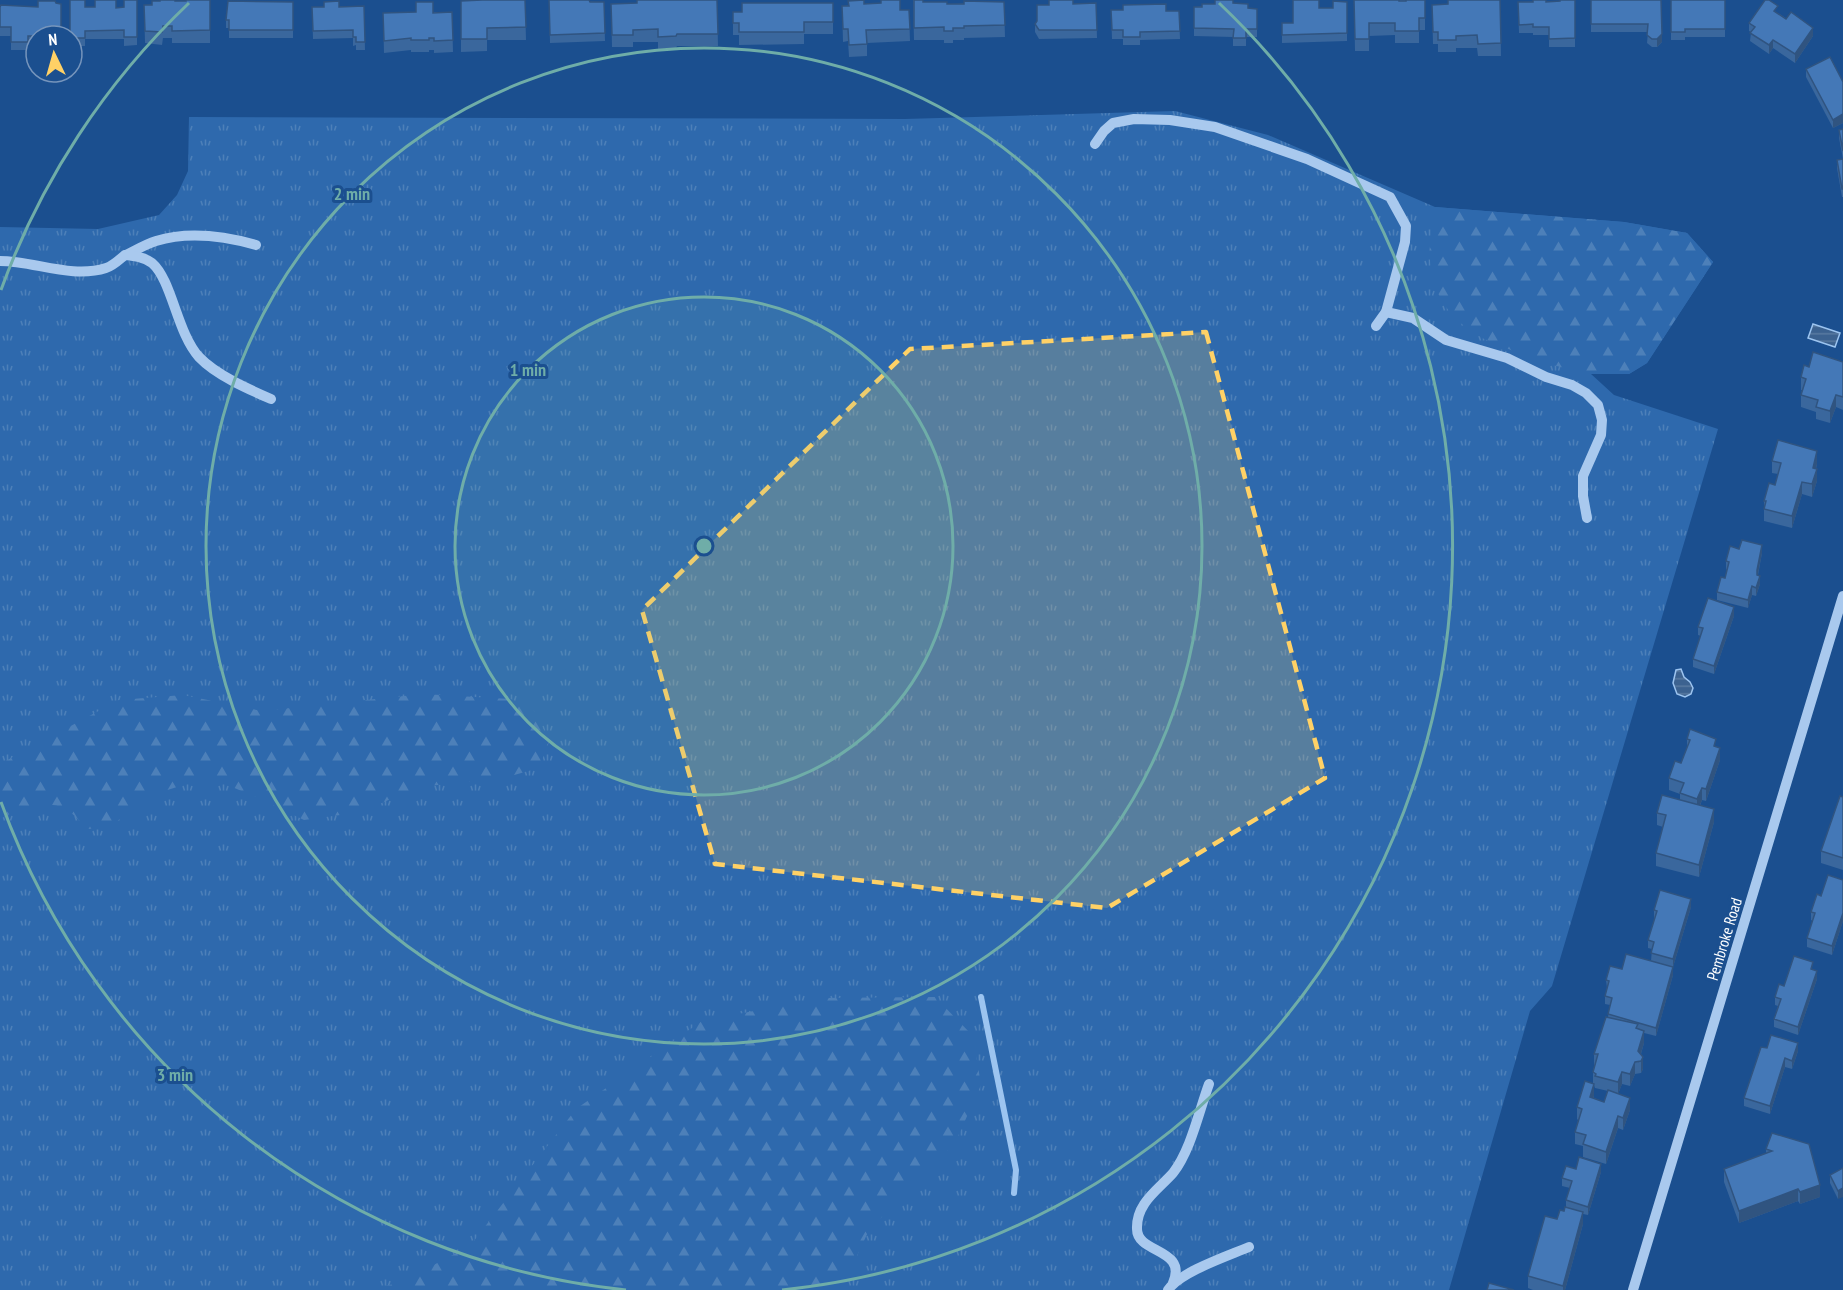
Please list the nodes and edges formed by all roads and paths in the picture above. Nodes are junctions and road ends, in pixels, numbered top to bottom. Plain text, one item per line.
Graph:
1 (1095, 144) dead end
2 (256, 245) dead end
3 (125, 255) junction
4 (0, 261) edge
5 (1386, 312) junction
6 (1376, 326) dead end
7 (271, 399) dead end
8 (1587, 518) dead end
9 (1843, 596) edge
10 (1209, 1084) dead end
11 (1249, 1247) dead end
12 (1171, 1286) edge
13 (1633, 1290) edge

1 - 5 street
2 - 3 street
3 - 4 street
3 - 7 street
5 - 6 street
5 - 8 street
9 - 13 street, Pembroke Road
10 - 12 street
11 - 12 street

